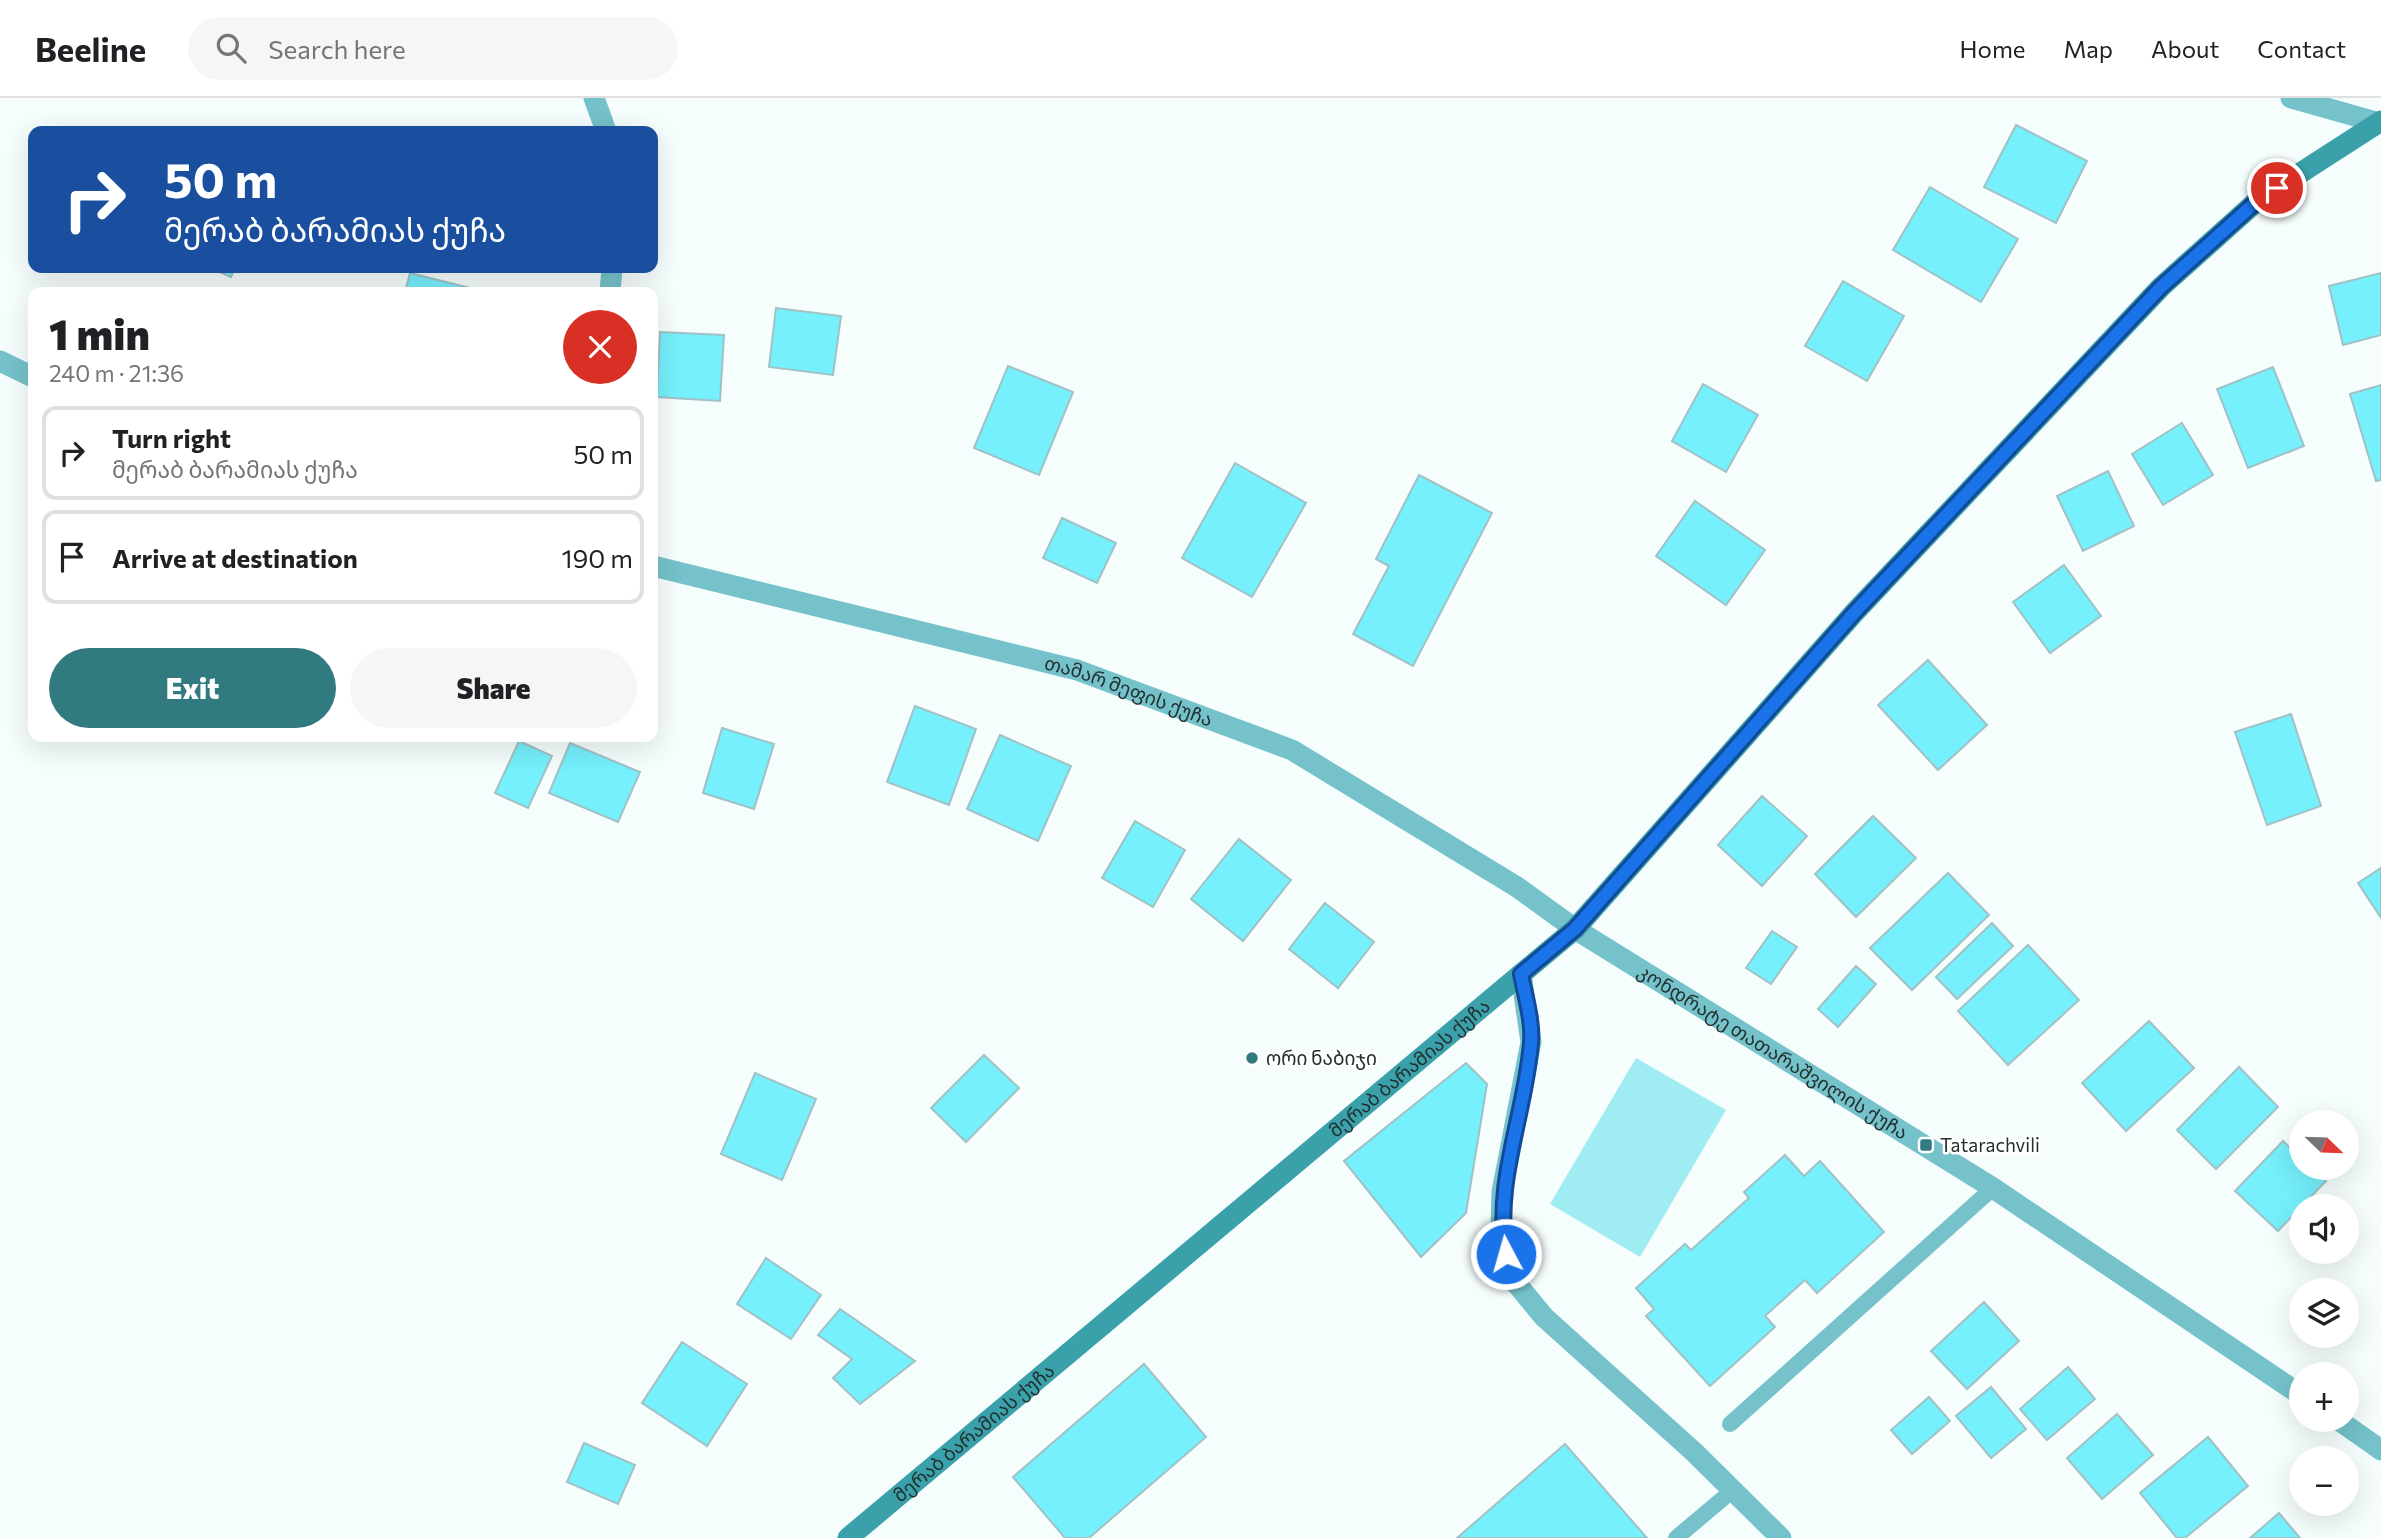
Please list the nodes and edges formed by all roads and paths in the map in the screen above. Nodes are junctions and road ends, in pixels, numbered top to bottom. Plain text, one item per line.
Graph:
1 (594, 98) edge
2 (2291, 98) edge
3 (2379, 122) edge
4 (604, 126) edge
5 (0, 361) edge
6 (28, 375) edge
7 (658, 567) edge
8 (1568, 924) junction
9 (1521, 974) junction
10 (1993, 1188) junction
11 (2289, 1387) edge
12 (1730, 1424) dead end
13 (2355, 1432) edge
14 (2381, 1450) edge
15 (1733, 1490) junction
16 (848, 1538) edge
17 (1676, 1538) edge
18 (1781, 1538) edge

1 - 4 street
2 - 3 street
3 - 8 main road, მერაბ ბარამიას ქუჩა
5 - 6 street
7 - 8 street, თამარ მეფის ქუჩა
8 - 9 main road, მერაბ ბარამიას ქუჩა
8 - 10 street, კონდრატე თათარაშვილის ქუჩა
9 - 15 street
9 - 16 main road, მერაბ ბარამიას ქუჩა
10 - 11 street, კონდრატე თათარაშვილის ქუჩა
10 - 12 lane
13 - 14 street
15 - 17 lane
15 - 18 street

